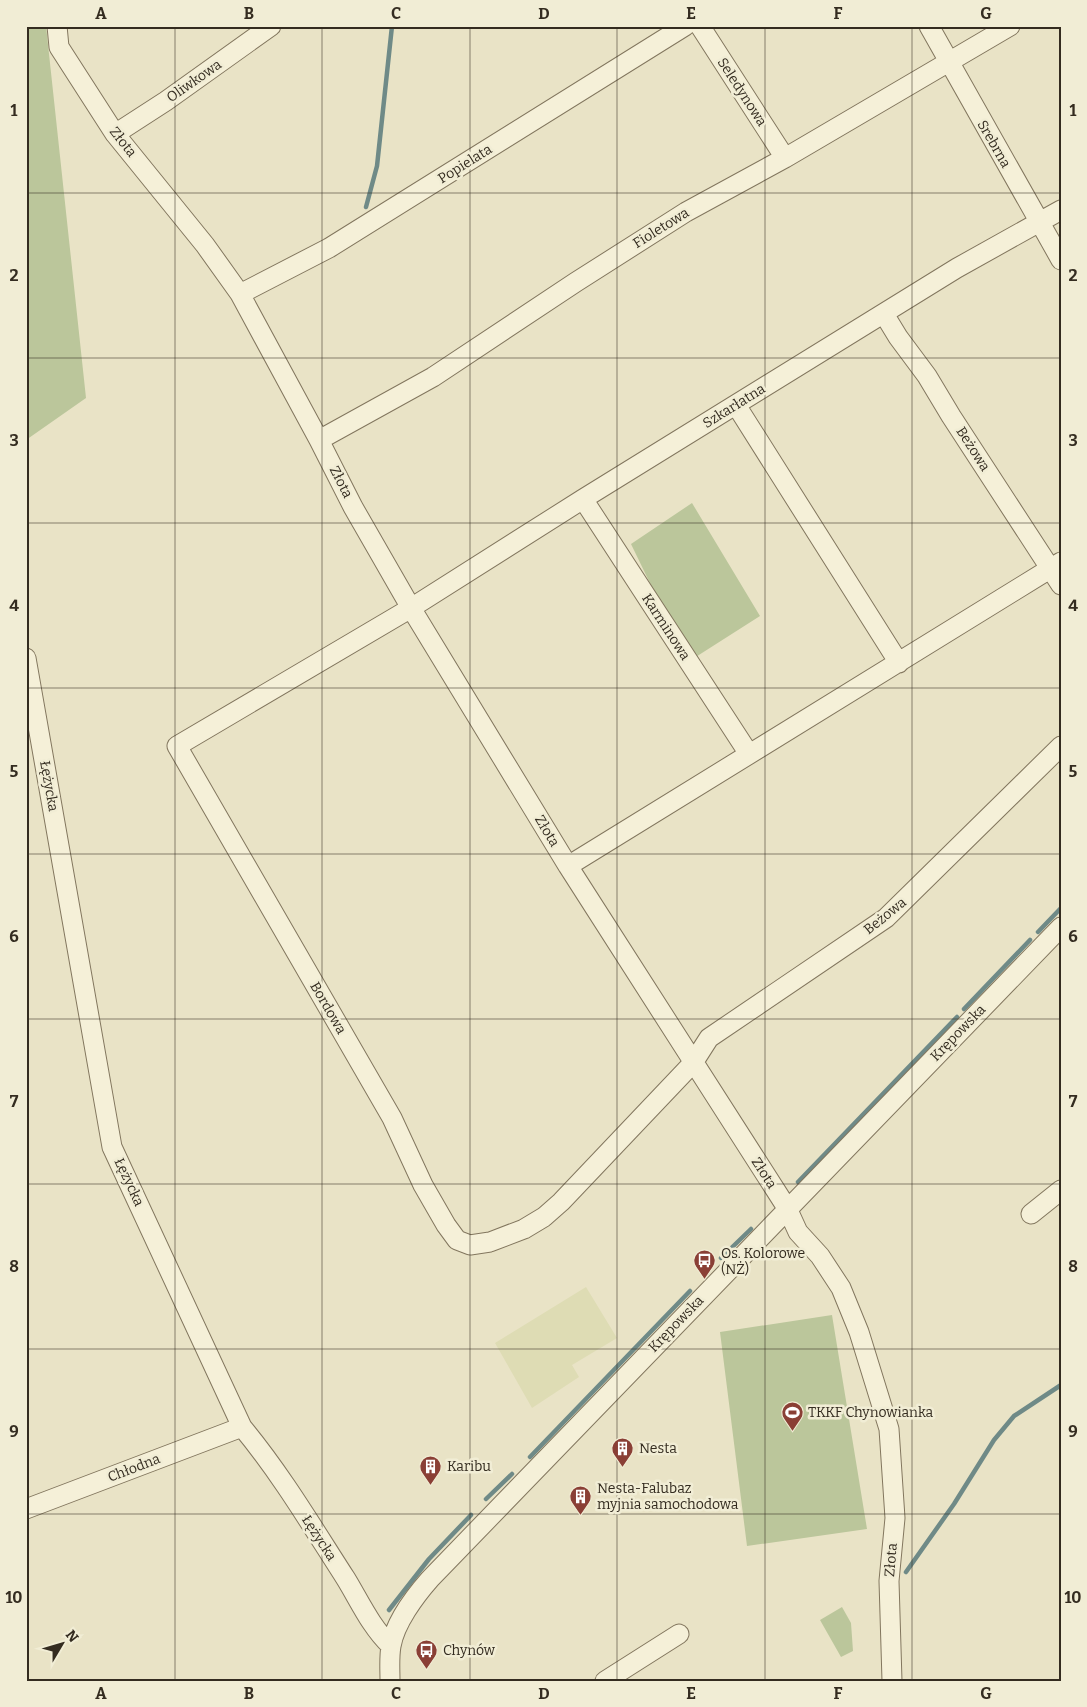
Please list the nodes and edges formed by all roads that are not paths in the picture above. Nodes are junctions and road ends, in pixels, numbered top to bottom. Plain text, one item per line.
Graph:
1 (57, 26) edge
2 (271, 26) edge
3 (685, 26) edge
4 (700, 26) edge
5 (929, 26) edge
6 (1010, 26) edge
7 (949, 63) junction
8 (116, 134) junction
9 (785, 158) junction
10 (1061, 210) edge
11 (1039, 222) junction
12 (1061, 260) edge
13 (240, 294) junction
14 (884, 314) junction
15 (736, 405) junction
16 (319, 440) junction
17 (583, 499) junction
18 (1056, 566) edge
19 (1061, 585) edge
20 (411, 608) junction
21 (26, 658) edge
22 (899, 662) junction
23 (1061, 746) edge
24 (749, 754) junction
25 (568, 866) junction
26 (1061, 927) edge
27 (693, 1063) junction
28 (1061, 1190) edge
29 (787, 1208) junction
30 (1031, 1214) dead end
31 (242, 1427) junction
32 (26, 1509) edge
33 (679, 1634) dead end
34 (391, 1646) junction
35 (390, 1681) edge
36 (605, 1681) edge
37 (892, 1681) edge

1 - 8 street, Złota
2 - 8 street, Oliwkowa
3 - 13 street, Popielata
4 - 9 street, Seledynowa
5 - 7 street, Srebrna
6 - 7 street, Fioletowa
7 - 9 street, Fioletowa
7 - 11 street, Srebrna
8 - 13 street, Złota
9 - 16 street, Fioletowa
10 - 11 street, Szkarłatna
11 - 12 street, Srebrna
11 - 14 street, Szkarłatna
13 - 16 street, Złota
14 - 15 street, Szkarłatna
14 - 18 street, Beżowa
15 - 17 street, Szkarłatna
15 - 22 street
16 - 20 street, Złota
17 - 20 street, Szkarłatna
17 - 24 street, Karminowa
18 - 19 street, Beżowa
18 - 22 street
20 - 25 street, Złota
20 - 27 street, Bordowa
21 - 31 street, Łężycka
22 - 24 street
23 - 27 street, Beżowa
24 - 25 street
25 - 27 street, Złota
26 - 29 street, Krępowska
27 - 29 street, Złota
28 - 30 street
29 - 34 street, Krępowska
29 - 37 street, Złota
31 - 32 street, Chłodna
31 - 34 street, Łężycka
33 - 36 street
34 - 35 street

